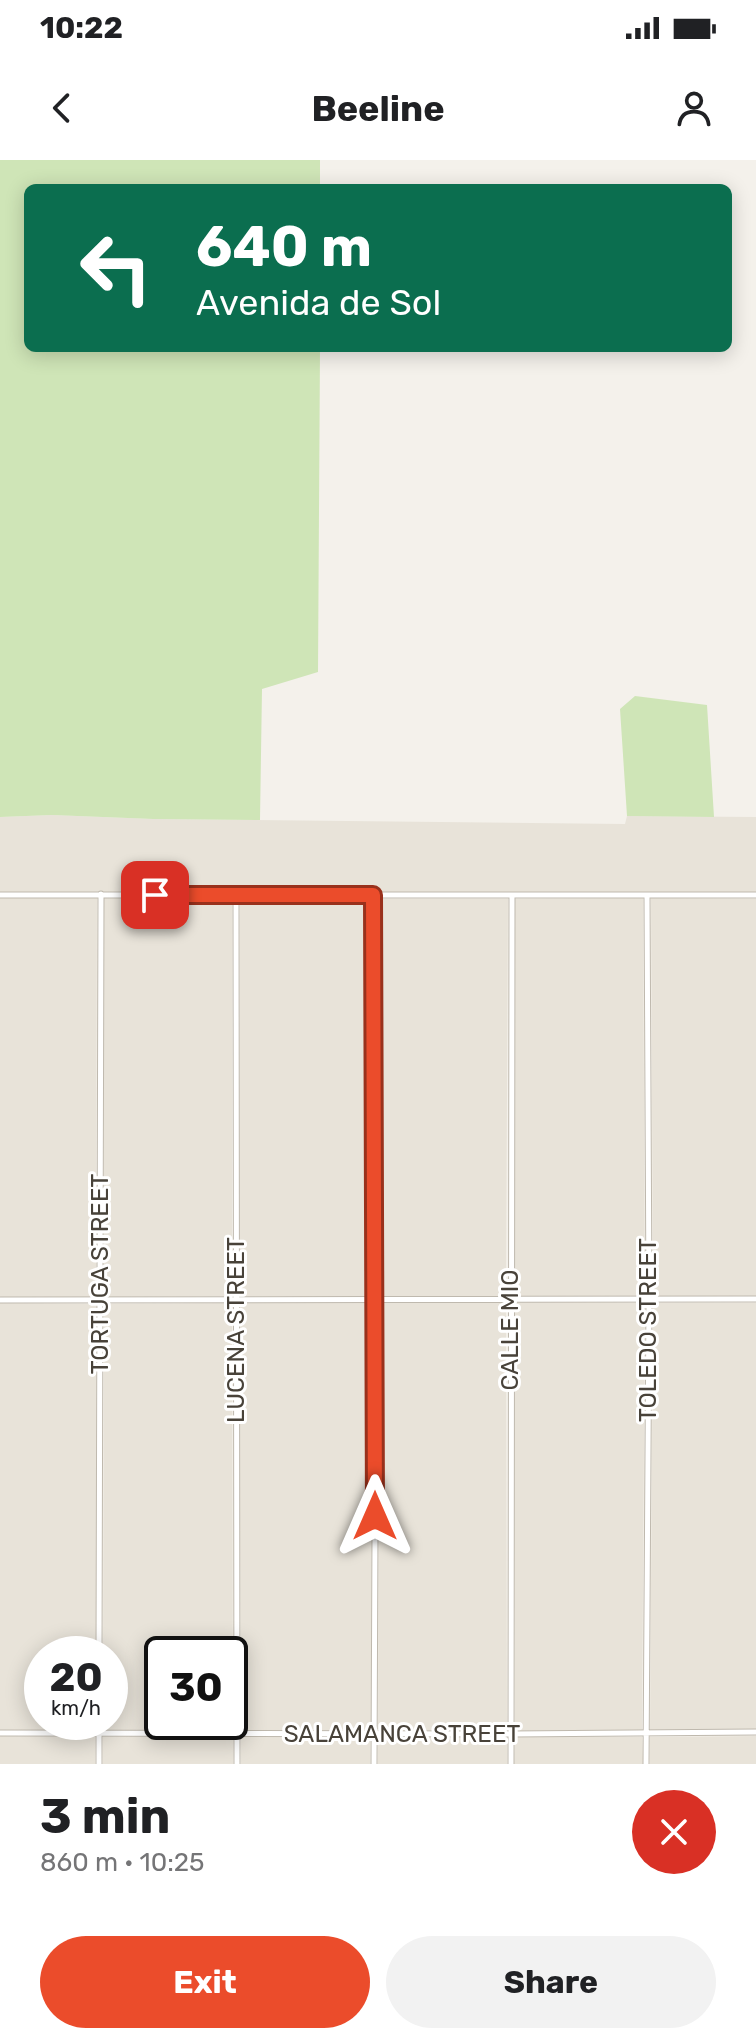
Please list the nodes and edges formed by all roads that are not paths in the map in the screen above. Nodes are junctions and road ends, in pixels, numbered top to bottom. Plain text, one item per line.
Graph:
1 (101, 894) junction
2 (0, 895) edge
3 (373, 895) junction
4 (647, 895) junction
5 (756, 895) edge
6 (236, 896) junction
7 (512, 896) junction
8 (235, 1299) junction
9 (510, 1299) junction
10 (649, 1299) junction
11 (756, 1299) edge
12 (0, 1300) edge
13 (100, 1300) junction
14 (376, 1300) junction
15 (99, 1636) edge
16 (237, 1636) edge
17 (756, 1732) edge
18 (0, 1733) edge
19 (24, 1733) edge
20 (248, 1733) edge
21 (374, 1733) junction
22 (511, 1734) junction
23 (646, 1734) junction
24 (99, 1740) edge
25 (237, 1740) edge
26 (99, 1764) edge
27 (237, 1764) edge
28 (374, 1764) edge
29 (511, 1764) edge
30 (646, 1764) edge

1 - 2 street
1 - 6 street
1 - 13 street, TORTUGA STREET
3 - 6 street
3 - 7 street
3 - 14 street
4 - 5 street
4 - 7 street
4 - 10 street, TOLEDO STREET
6 - 8 street, LUCENA STREET
7 - 9 street, CALLE MIO
8 - 13 street
8 - 14 street
8 - 16 street, LUCENA STREET
9 - 10 street
9 - 14 street
9 - 22 street, CALLE MIO
10 - 11 street
10 - 23 street, TOLEDO STREET
12 - 13 street
13 - 15 street, TORTUGA STREET
14 - 21 street
17 - 23 street, SALAMANCA STREET
18 - 19 street, SALAMANCA STREET
20 - 21 street, SALAMANCA STREET
21 - 22 street, SALAMANCA STREET
21 - 28 street
22 - 23 street, SALAMANCA STREET
22 - 29 street, CALLE MIO
23 - 30 street, TOLEDO STREET
24 - 26 street
25 - 27 street, LUCENA STREET

